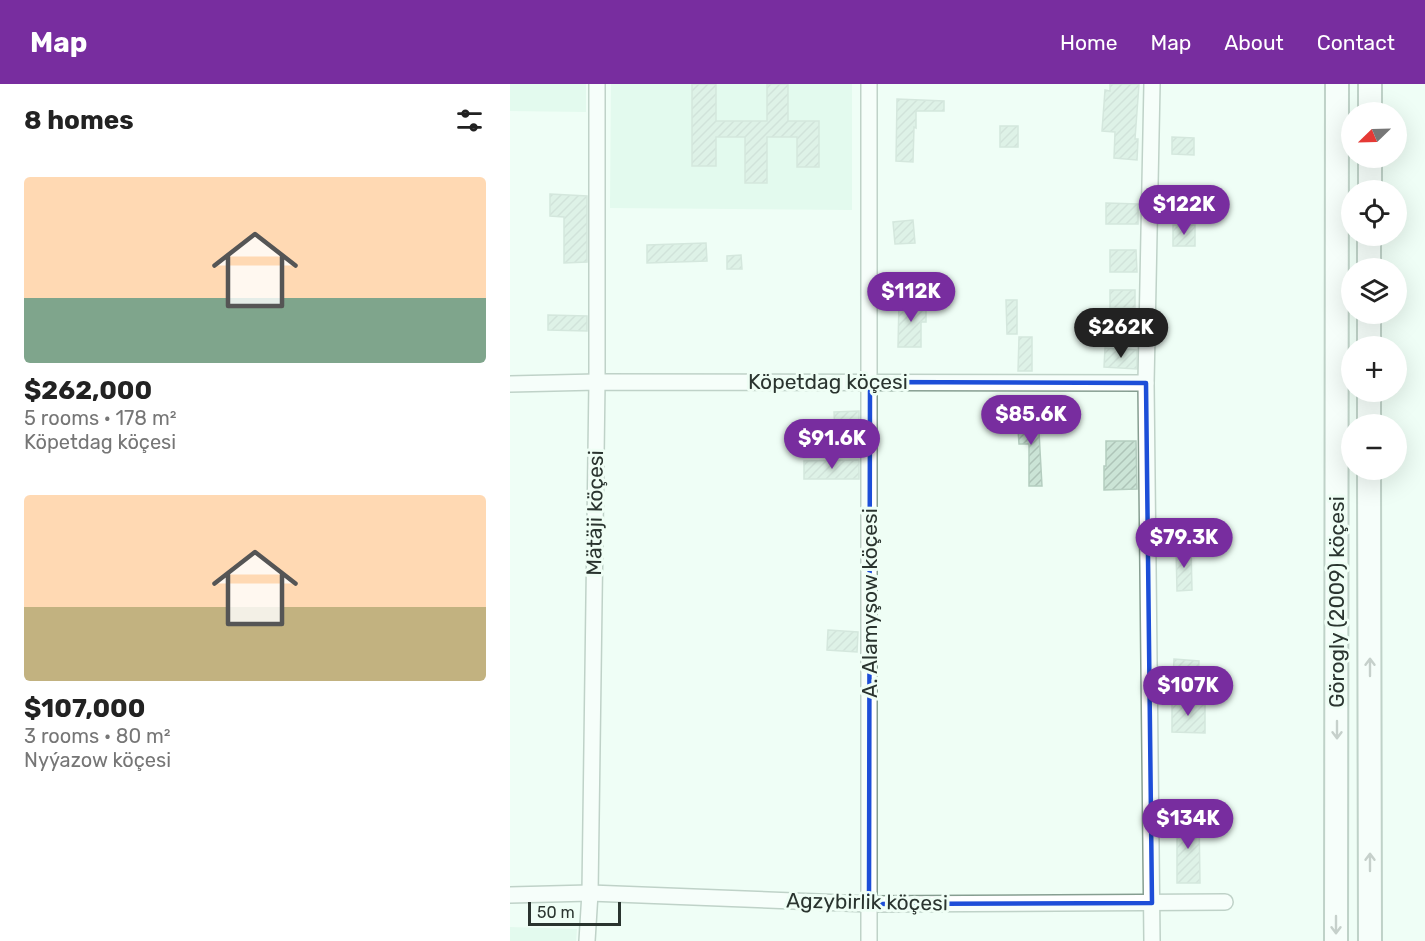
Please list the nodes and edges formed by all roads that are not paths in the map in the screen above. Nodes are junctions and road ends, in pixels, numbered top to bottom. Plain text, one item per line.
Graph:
1 (597, 84) edge
2 (869, 84) edge
3 (1152, 84) edge
4 (1337, 84) edge
5 (1370, 84) edge
6 (1370, 102) edge
7 (597, 382) junction
8 (870, 382) junction
9 (1146, 383) junction
10 (510, 384) edge
11 (1370, 480) edge
12 (590, 893) junction
13 (510, 895) edge
14 (1225, 902) dead end
15 (1152, 903) junction
16 (869, 904) junction
17 (587, 941) edge
18 (869, 941) edge
19 (1152, 941) edge
20 (1336, 941) edge
21 (1370, 941) edge

1 - 7 street, Mätäji köçesi
2 - 8 street, A. Alamyşow köçesi
3 - 9 street
4 -> 20 main road, Görogly (2009) köçesi
5 - 6 main road
7 - 8 street, Köpetdag köçesi
7 - 10 street, Köpetdag köçesi
7 - 12 street, Mätäji köçesi
8 - 9 street, Köpetdag köçesi
8 - 16 street, A. Alamyşow köçesi
9 - 15 street
21 -> 11 main road, Görogly (2009) köçesi
12 - 13 street, Agzybirlik köçesi
12 - 16 street, Agzybirlik köçesi
12 - 17 street, Mätäji köçesi
14 - 15 street, Agzybirlik köçesi
15 - 16 street, Agzybirlik köçesi
15 - 19 street
16 - 18 street, A. Alamyşow köçesi

